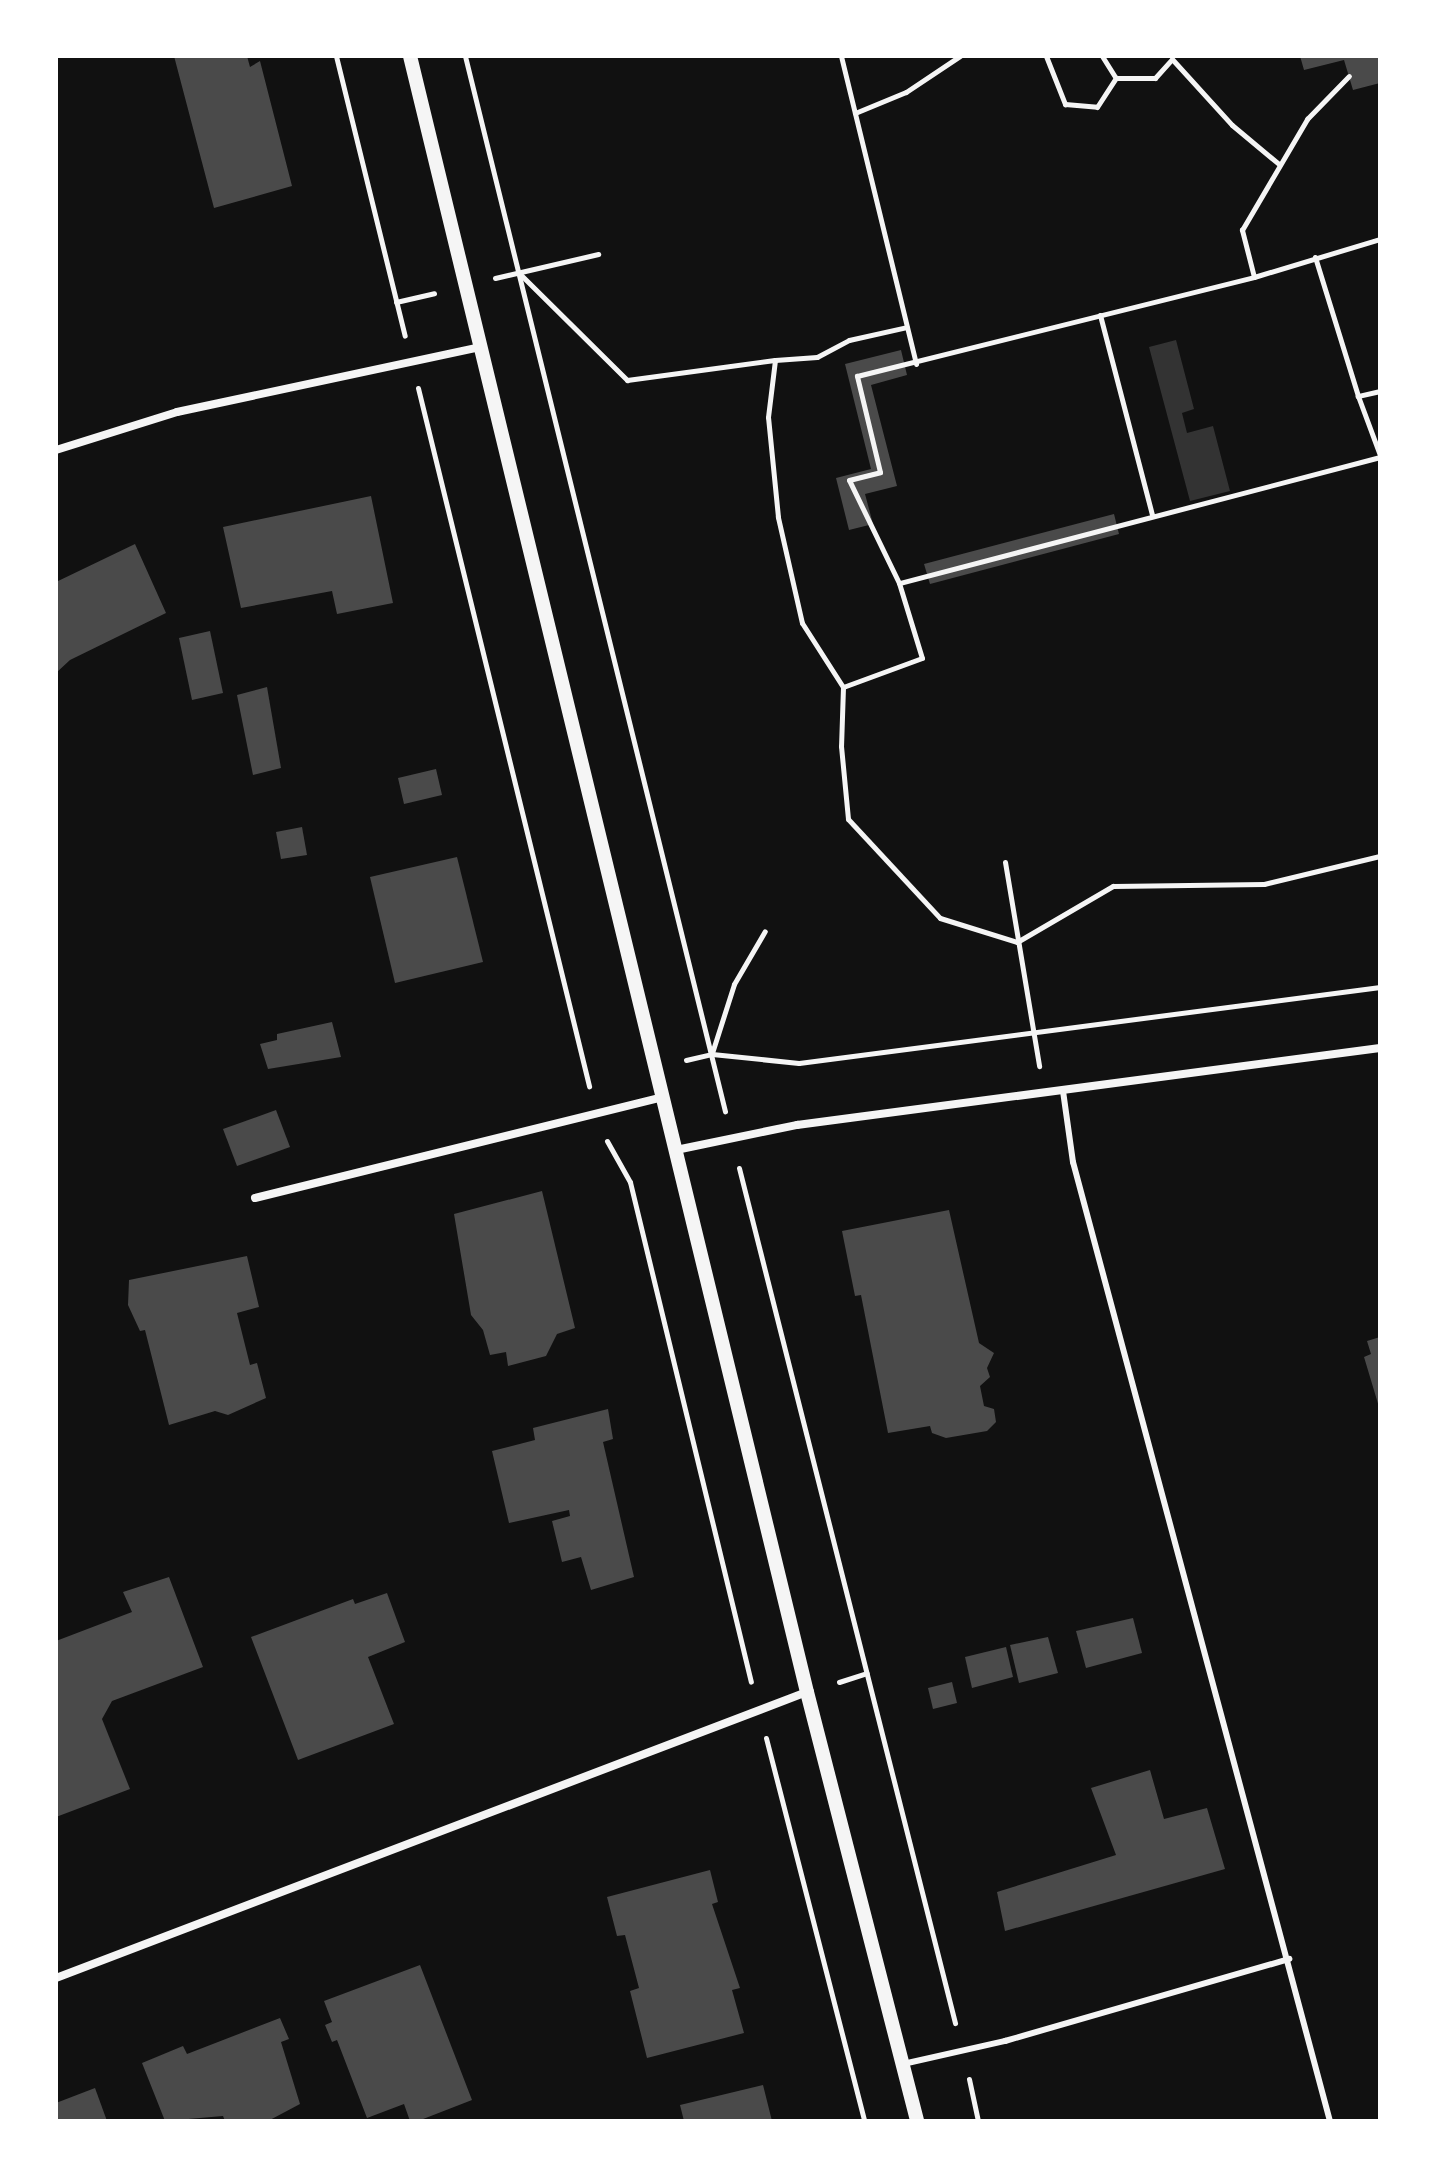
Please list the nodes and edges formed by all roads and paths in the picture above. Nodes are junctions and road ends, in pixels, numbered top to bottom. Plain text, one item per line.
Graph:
1 (336, 56) edge
2 (410, 56) edge
3 (465, 56) edge
4 (841, 56) edge
5 (960, 56) edge
6 (1046, 56) edge
7 (1102, 56) edge
8 (1172, 57) edge
9 (1349, 76) dead end
10 (1116, 78) junction
11 (855, 113) junction
12 (1280, 165) junction
13 (1380, 239) edge
14 (598, 254) dead end
15 (1315, 257) junction
16 (519, 272) junction
17 (1254, 277) junction
18 (1100, 315) junction
19 (907, 327) junction
20 (481, 347) junction
21 (775, 360) junction
22 (916, 364) junction
23 (412, 365) junction
24 (1380, 391) edge
25 (1358, 396) junction
26 (56, 450) edge
27 (1380, 456) edge
28 (1152, 515) junction
29 (899, 583) junction
30 (843, 687) junction
31 (1380, 856) edge
32 (1005, 862) dead end
33 (765, 931) dead end
34 (1017, 942) junction
35 (1380, 987) edge
36 (1033, 1032) junction
37 (1380, 1048) edge
38 (712, 1054) junction
39 (588, 1082) dead end
40 (1063, 1091) junction
41 (1044, 1094) junction
42 (663, 1097) junction
43 (597, 1112) junction
44 (731, 1139) junction
45 (676, 1150) junction
46 (255, 1198) dead end
47 (807, 1692) junction
48 (758, 1709) junction
49 (1289, 1959) junction
50 (56, 1978) edge
51 (962, 2050) junction
52 (903, 2064) junction
53 (864, 2121) edge
54 (917, 2121) edge
55 (978, 2121) edge
56 (1330, 2121) edge

1 - 23 path
2 - 20 street
3 - 16 path
4 - 11 path
5 - 11 path
6 - 10 path
7 - 10 path
8 - 10 path
8 - 12 path
9 - 12 path
11 - 19 path
12 - 17 path
13 - 15 path
14 - 16 path
15 - 17 path
15 - 25 path
16 - 21 path
16 - 38 path
17 - 18 path
18 - 22 path
18 - 28 path
19 - 21 path
19 - 22 path
20 - 23 street
20 - 42 street
21 - 30 path
22 - 29 path
23 - 26 street
23 - 39 path
24 - 25 path
25 - 27 path
27 - 28 path
28 - 29 path
29 - 30 path
30 - 34 path
31 - 34 path
32 - 34 path
33 - 38 path
34 - 36 path
35 - 36 path
36 - 38 path
36 - 41 path
37 - 40 street
38 - 44 path
40 - 41 street
40 - 49 lane
41 - 44 street
42 - 43 street
42 - 45 street
43 - 46 street
43 - 48 path
44 - 45 street
44 - 51 path
45 - 47 street
47 - 48 street
47 - 52 street
48 - 50 street
48 - 53 path
49 - 51 lane
49 - 56 lane
51 - 52 lane
51 - 55 path
52 - 54 street

